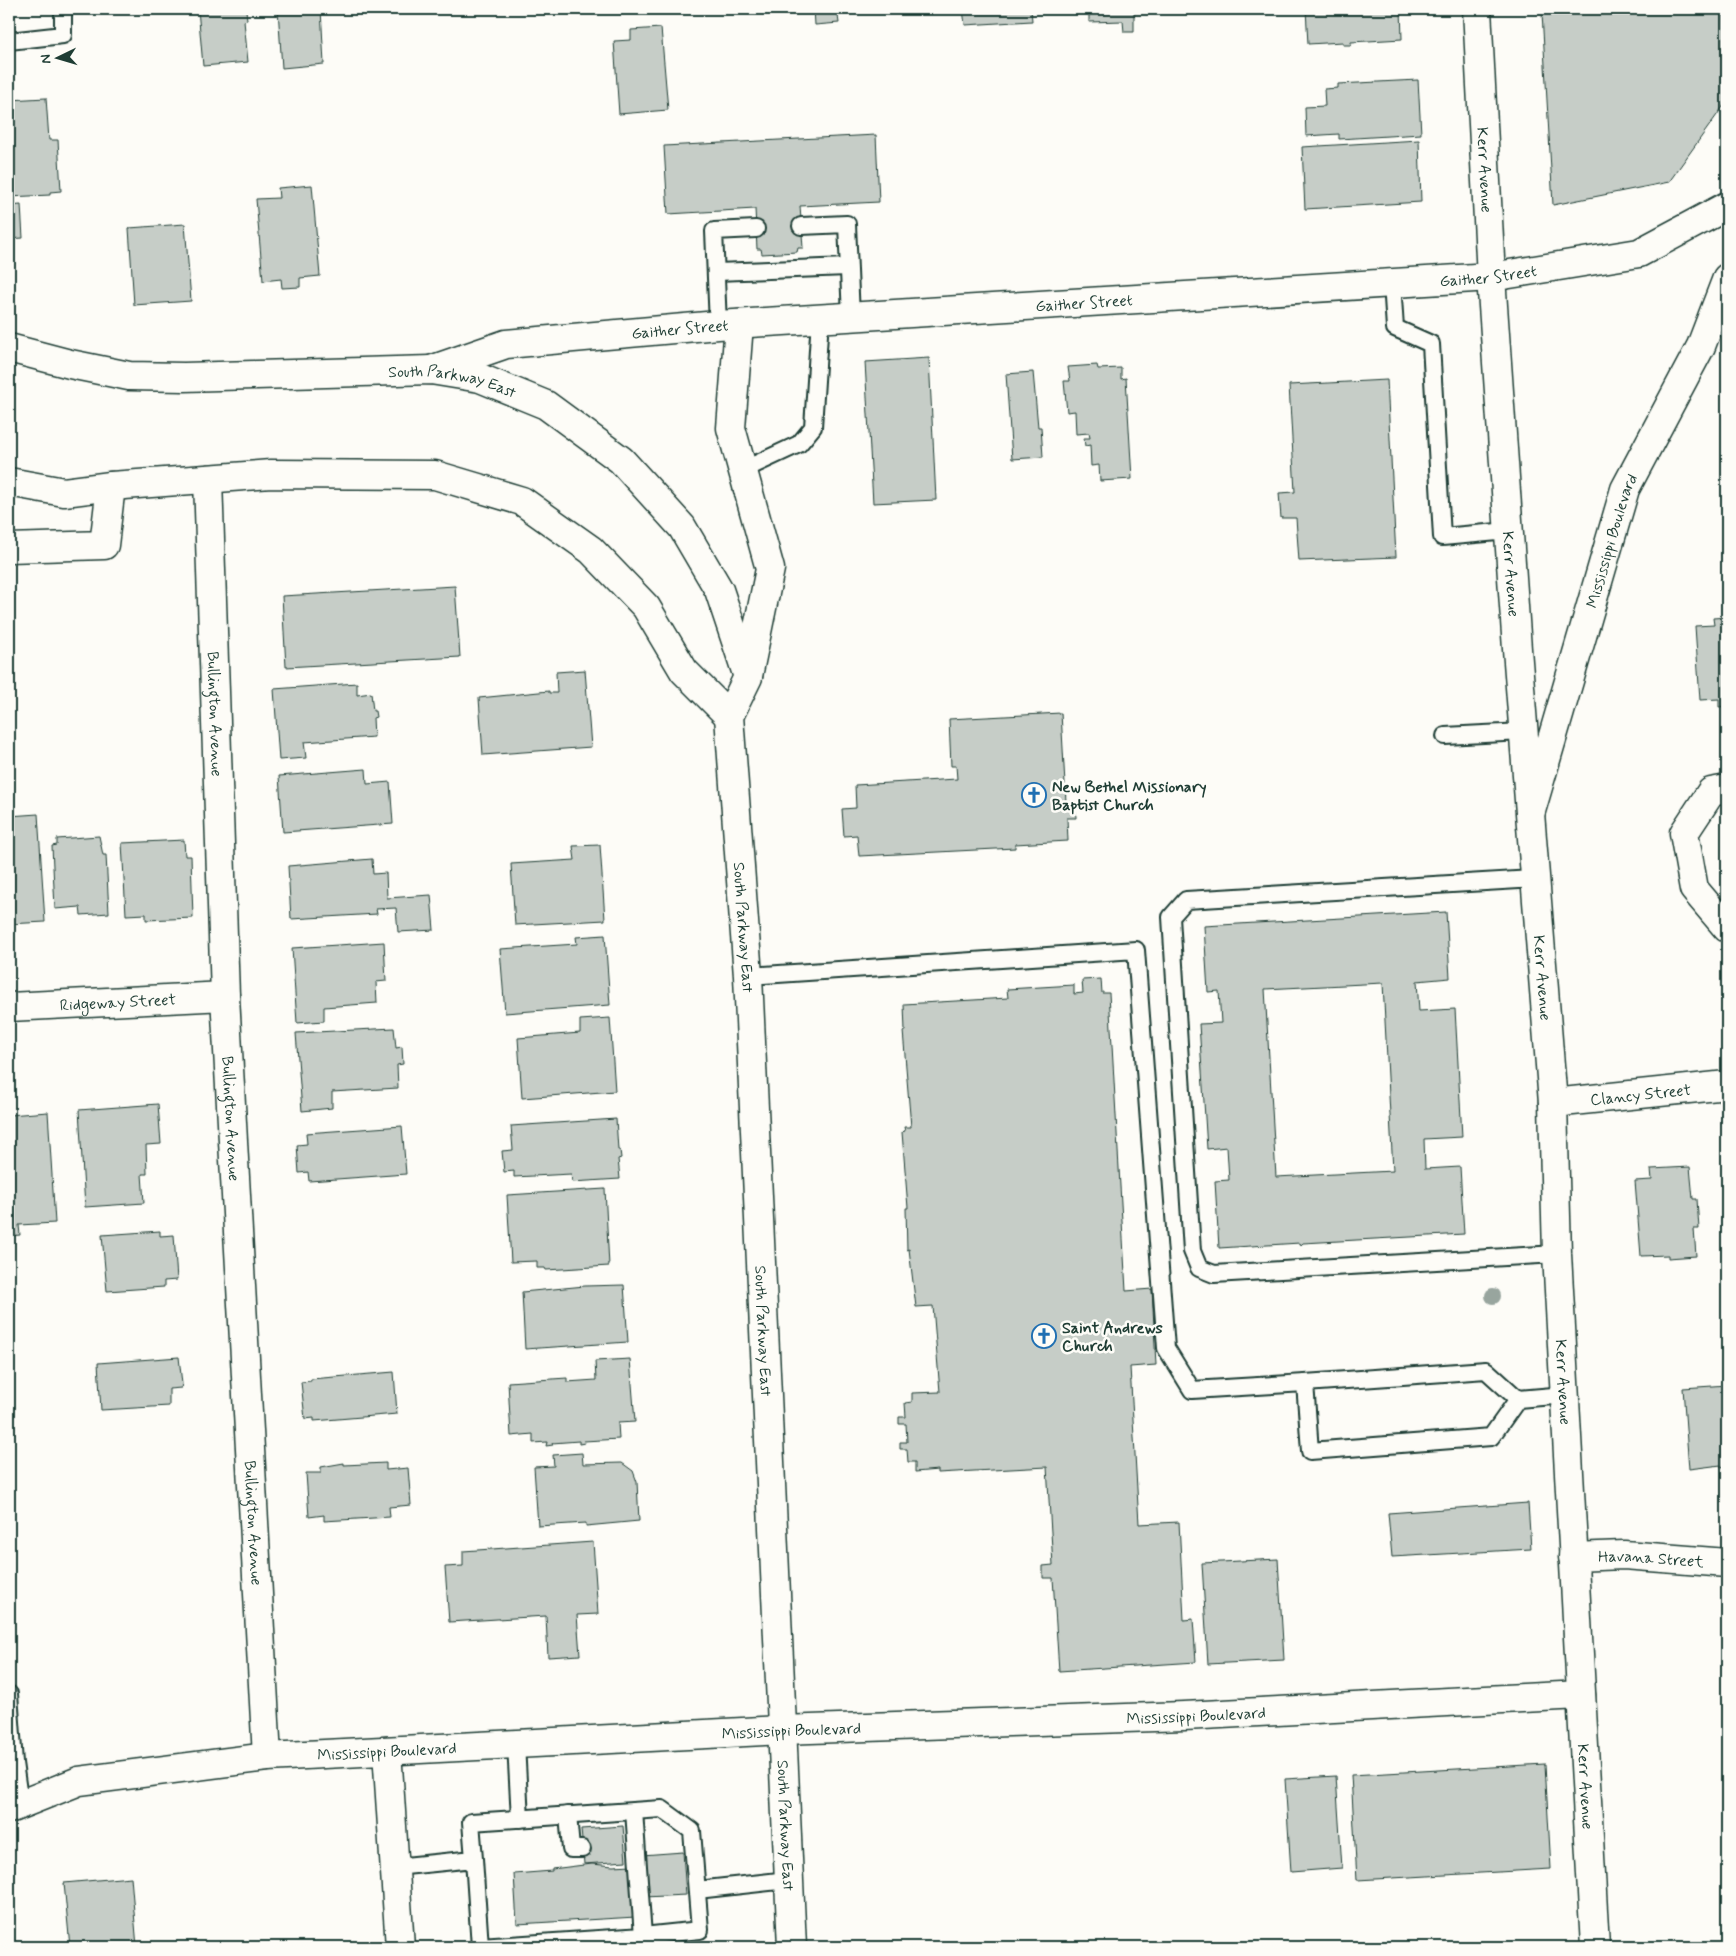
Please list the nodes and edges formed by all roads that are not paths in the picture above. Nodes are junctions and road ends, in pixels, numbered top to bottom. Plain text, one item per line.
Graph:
1 (64, 9) edge
2 (1476, 9) edge
3 (9, 41) edge
4 (1727, 206) edge
5 (802, 226) dead end
6 (756, 229) dead end
7 (848, 267) junction
8 (716, 272) junction
9 (1491, 277) junction
10 (1727, 278) edge
11 (1392, 283) junction
12 (850, 317) junction
13 (820, 319) junction
14 (728, 324) junction
15 (9, 348) edge
16 (431, 370) junction
17 (743, 470) junction
18 (208, 479) junction
19 (9, 482) edge
20 (111, 486) junction
21 (1509, 531) junction
22 (9, 548) edge
23 (748, 677) junction
24 (729, 716) junction
25 (1523, 732) junction
26 (1445, 736) dead end
27 (1727, 789) edge
28 (1529, 815) junction
29 (1534, 879) junction
30 (1727, 928) edge
31 (748, 976) junction
32 (225, 996) junction
33 (9, 1007) edge
34 (1727, 1085) edge
35 (1553, 1103) junction
36 (1557, 1254) junction
37 (1305, 1383) junction
38 (1565, 1395) junction
39 (1518, 1398) junction
40 (1573, 1557) junction
41 (1727, 1563) edge
42 (9, 1694) edge
43 (1581, 1695) junction
44 (782, 1730) junction
45 (516, 1744) junction
46 (387, 1751) junction
47 (267, 1757) junction
48 (14, 1807) edge
49 (634, 1810) junction
50 (568, 1815) junction
51 (520, 1818) junction
52 (582, 1849) dead end
53 (474, 1859) junction
54 (395, 1867) junction
55 (788, 1880) junction
56 (697, 1890) junction
57 (643, 1936) junction
58 (400, 1947) edge
59 (792, 1947) edge
60 (1595, 1947) edge

1 - 3 lane
2 - 9 street, Kerr Avenue
4 - 9 street, Gaither Street
5 - 7 lane
6 - 8 lane
7 - 8 lane
7 - 12 lane
8 - 14 lane
9 - 11 street, Gaither Street
9 - 21 street, Kerr Avenue
10 - 28 street, Mississippi Boulevard
11 - 12 street, Gaither Street
11 - 21 lane
12 - 13 street, Gaither Street
13 - 14 street, Gaither Street
13 - 17 lane
14 - 16 street, Gaither Street
14 - 17 street
15 - 16 street, South Parkway East
16 - 23 street, South Parkway East
17 - 23 street
18 - 20 street
18 - 24 street
18 - 32 street, Bullington Avenue
19 - 20 street
20 - 22 street
21 - 25 street, Kerr Avenue
23 - 24 street
24 - 31 street, South Parkway East
25 - 26 lane
25 - 28 street, Kerr Avenue
27 - 30 street
28 - 29 street, Kerr Avenue
29 - 35 street, Kerr Avenue
29 - 36 lane
31 - 37 lane
31 - 44 street, South Parkway East
32 - 33 street, Ridgeway Street
32 - 47 street, Bullington Avenue
34 - 35 street, Clancy Street
35 - 36 street, Kerr Avenue
36 - 38 street, Kerr Avenue
37 - 39 lane
37 - 39 lane
38 - 39 lane
38 - 40 street, Kerr Avenue
40 - 41 street, Havana Street
40 - 43 street, Kerr Avenue
42 - 48 lane
43 - 44 street, Mississippi Boulevard
43 - 60 street, Kerr Avenue
44 - 45 street, Mississippi Boulevard
44 - 55 street, South Parkway East
45 - 46 street, Mississippi Boulevard
45 - 51 lane
46 - 47 street, Mississippi Boulevard
46 - 54 street
47 - 48 street, Mississippi Boulevard
49 - 50 lane
49 - 56 lane
49 - 57 lane
50 - 51 lane
50 - 52 lane
51 - 53 lane
53 - 54 lane
53 - 57 lane
54 - 58 street
55 - 56 lane
55 - 59 street, South Parkway East
56 - 57 lane

